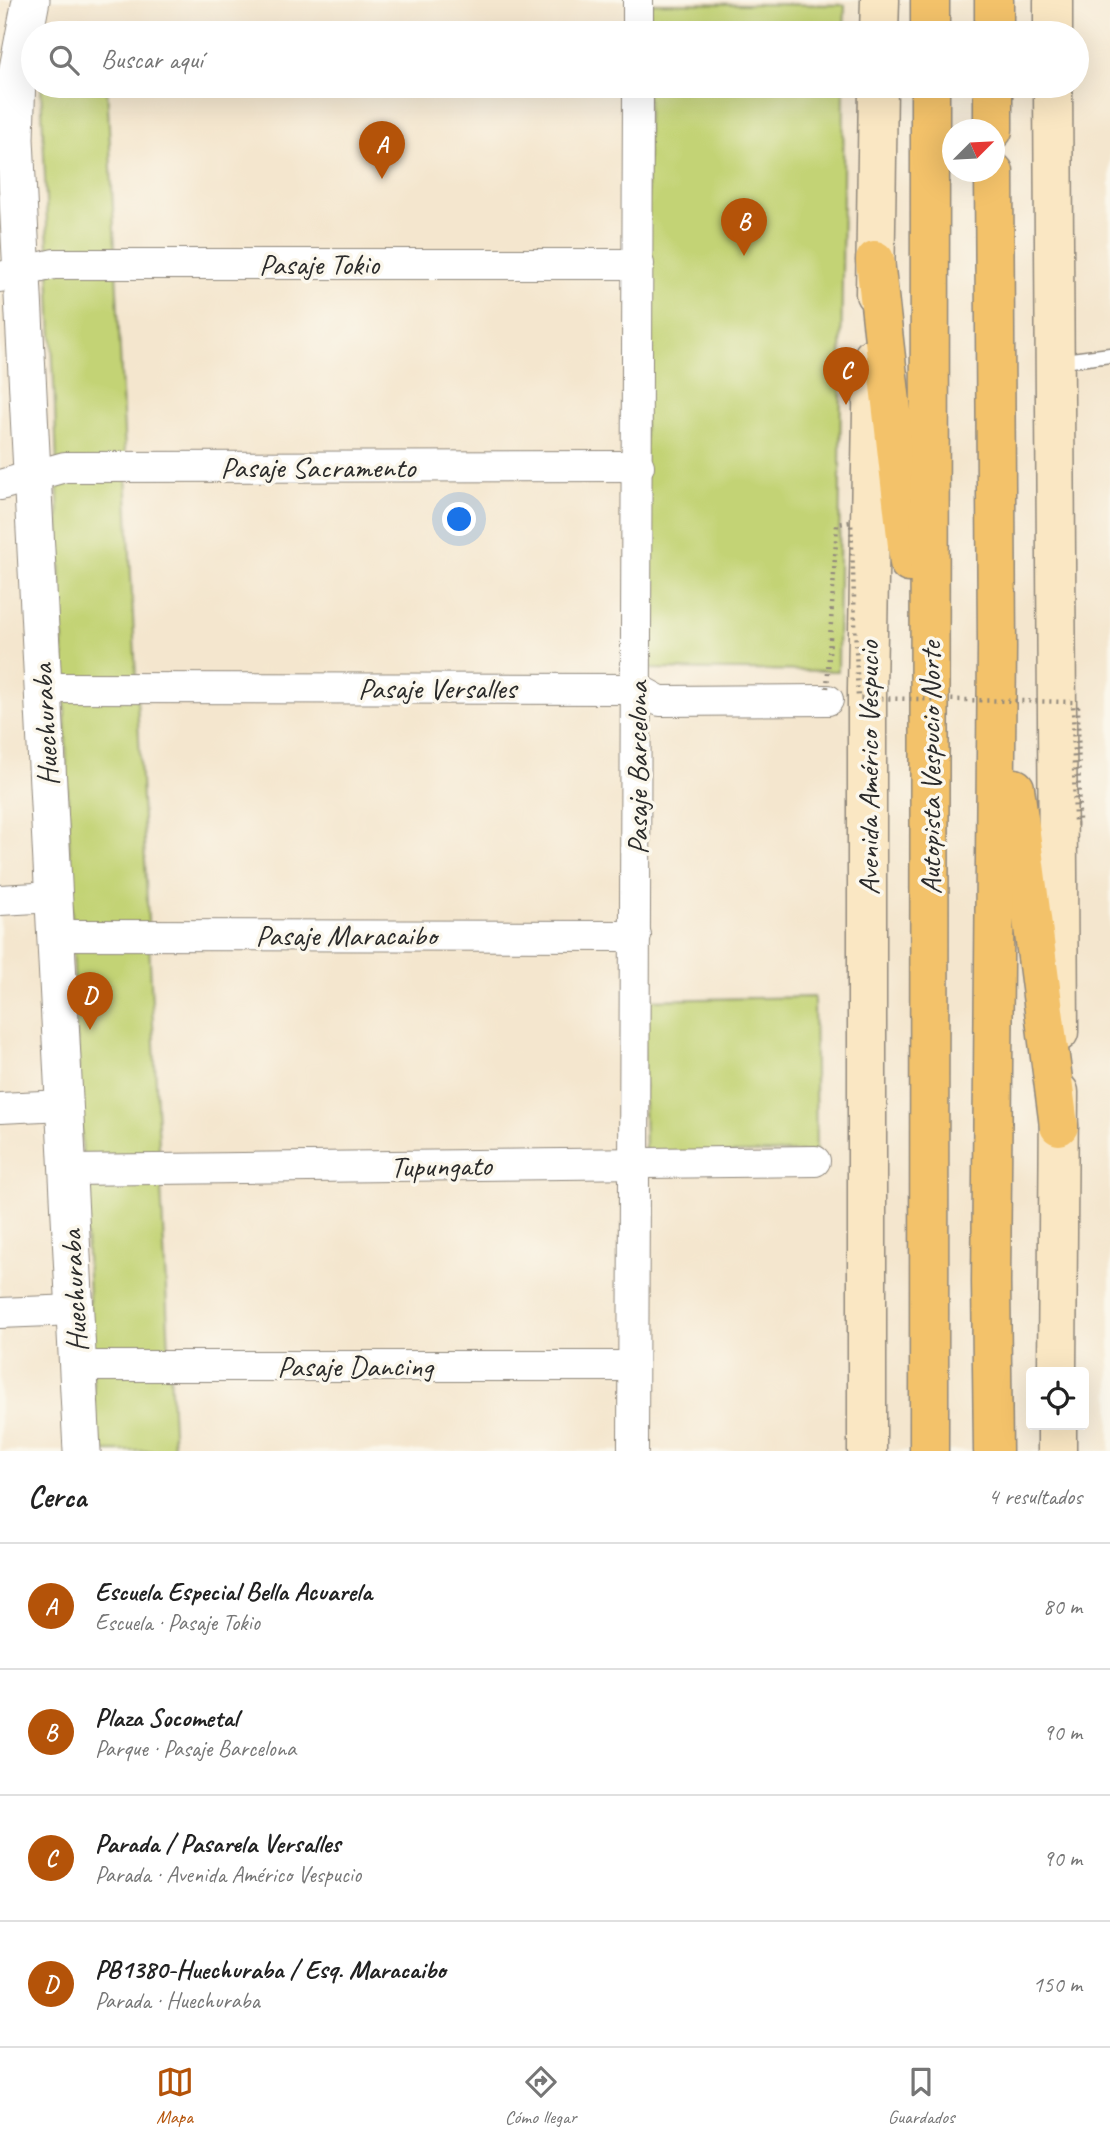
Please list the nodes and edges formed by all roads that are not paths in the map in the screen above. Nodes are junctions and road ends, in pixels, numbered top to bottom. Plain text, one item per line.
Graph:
1 (31, 0) edge
2 (638, 0) edge
3 (880, 0) edge
4 (930, 0) edge
5 (994, 0) edge
6 (1053, 0) edge
7 (26, 21) edge
8 (638, 21) edge
9 (879, 21) edge
10 (930, 21) edge
11 (994, 21) edge
12 (1053, 21) edge
13 (18, 59) edge
14 (638, 98) edge
15 (878, 98) edge
16 (930, 98) edge
17 (993, 98) edge
18 (1053, 98) edge
19 (993, 119) edge
20 (994, 182) edge
21 (875, 260) junction
22 (639, 264) junction
23 (11, 274) edge
24 (1110, 355) edge
25 (1054, 363) junction
26 (639, 466) junction
27 (16, 480) edge
28 (997, 647) junction
29 (43, 688) junction
30 (638, 689) junction
31 (827, 694) road end
32 (930, 753) junction
33 (54, 897) junction
34 (0, 900) edge
35 (56, 935) junction
36 (636, 936) junction
37 (64, 1105) junction
38 (0, 1108) edge
39 (1059, 1126) junction
40 (815, 1161) dead end
41 (635, 1164) junction
42 (68, 1170) junction
43 (75, 1310) junction
44 (0, 1313) edge
45 (78, 1366) junction
46 (633, 1366) junction
47 (1058, 1367) edge
48 (1057, 1430) edge
49 (82, 1451) edge
50 (633, 1451) edge
51 (867, 1451) edge
52 (929, 1451) edge
53 (993, 1451) edge
54 (1057, 1451) edge

1 - 7 street, Huechuraba
2 - 8 street
3 - 9 main road
4 - 10 highway
5 - 11 highway
6 - 12 main road
13 - 23 street, Huechuraba
14 - 22 street, Pasaje Barcelona
15 - 21 main road, Avenida Américo Vespucio
16 - 32 highway, Autopista Vespucio Norte
17 - 19 highway
18 - 25 main road
20 - 28 highway
21 - 32 highway
21 - 51 main road, Avenida Américo Vespucio
22 - 23 street, Pasaje Tokio
22 - 26 street, Pasaje Barcelona
23 - 27 street, Huechuraba
24 - 25 lane
25 - 39 main road
26 - 27 street, Pasaje Sacramento
26 - 30 street, Pasaje Barcelona
27 - 29 street, Huechuraba
28 - 39 highway
28 - 53 highway
29 - 30 street, Pasaje Versalles
29 - 33 street, Huechuraba
30 - 31 street, Pasaje Versalles
30 - 36 street, Pasaje Barcelona
32 - 52 highway, Autopista Vespucio Norte
33 - 34 street
33 - 35 street, Huechuraba
35 - 36 street, Pasaje Maracaibo
35 - 37 street, Huechuraba
36 - 41 street, Pasaje Barcelona
37 - 38 street
37 - 42 street, Huechuraba
39 - 47 main road
40 - 41 street, Tupungato
41 - 42 street, Tupungato
41 - 46 street, Pasaje Barcelona
42 - 43 street, Huechuraba
43 - 44 street
43 - 45 street, Huechuraba
45 - 46 street, Pasaje Dancing
45 - 49 street, Huechuraba
46 - 50 street, Pasaje Barcelona
48 - 54 main road

